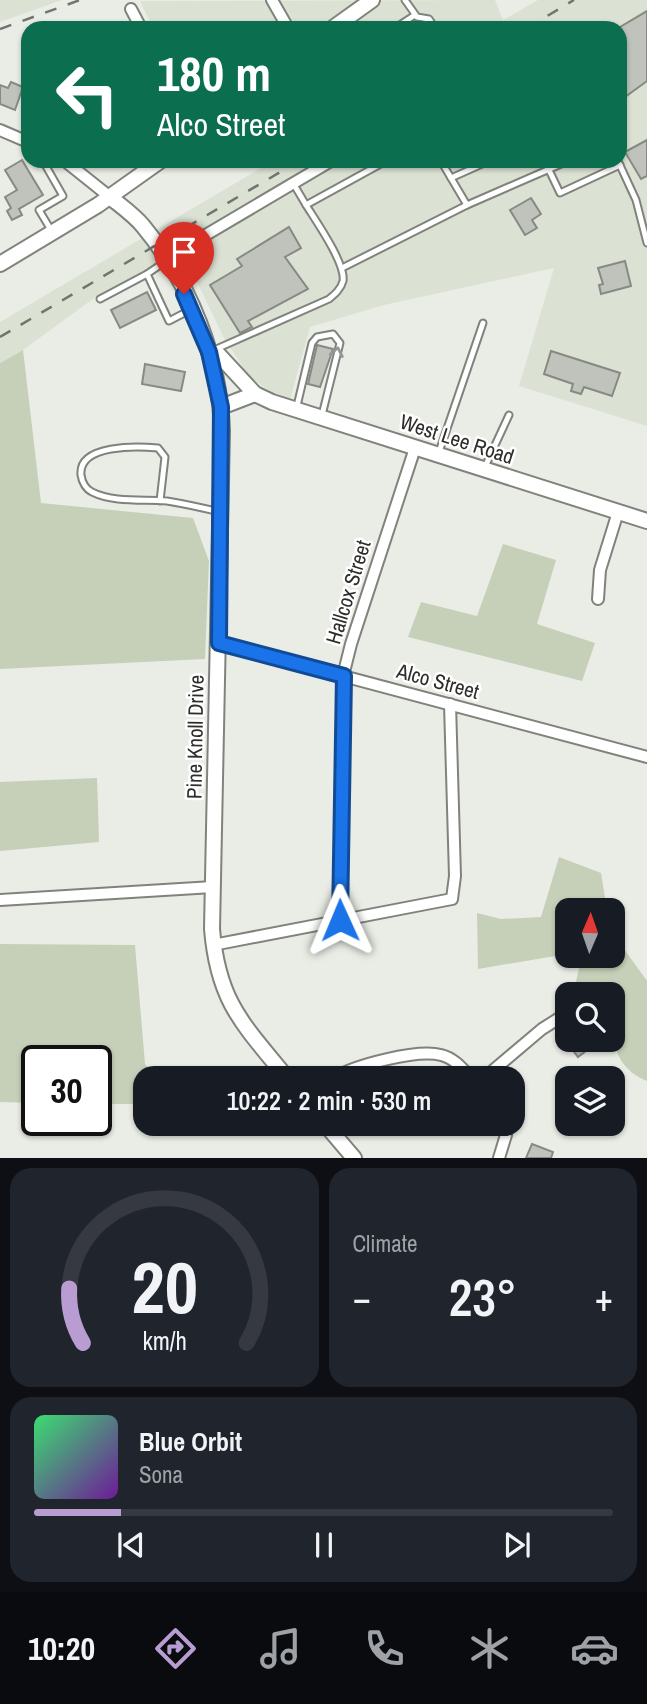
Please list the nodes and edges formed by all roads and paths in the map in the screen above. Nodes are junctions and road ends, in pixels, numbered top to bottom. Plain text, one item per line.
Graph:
1 (272, 0) edge
2 (372, 0) edge
3 (405, 0) edge
4 (131, 9) dead end
5 (415, 15) junction
6 (137, 21) edge
7 (284, 21) edge
8 (343, 21) edge
9 (406, 21) edge
10 (430, 21) edge
11 (0, 130) edge
12 (21, 139) edge
13 (47, 168) edge
14 (74, 168) edge
15 (150, 168) edge
16 (319, 168) edge
17 (373, 168) edge
18 (445, 168) edge
19 (473, 168) edge
20 (553, 168) edge
21 (609, 168) edge
22 (621, 168) edge
23 (549, 170) junction
24 (451, 178) junction
25 (293, 183) junction
26 (110, 197) junction
27 (306, 205) junction
28 (467, 205) junction
29 (53, 233) junction
30 (647, 243) edge
31 (166, 261) junction
32 (0, 264) edge
33 (342, 268) junction
34 (147, 274) junction
35 (100, 299) dead end
36 (192, 309) junction
37 (483, 323) dead end
38 (209, 352) junction
39 (256, 394) junction
40 (221, 407) junction
41 (296, 410) junction
42 (509, 415) dead end
43 (321, 418) junction
44 (415, 448) junction
45 (438, 455) junction
46 (483, 469) junction
47 (160, 501) junction
48 (220, 512) junction
49 (618, 512) junction
50 (646, 520) edge
51 (598, 599) dead end
52 (219, 643) junction
53 (344, 676) junction
54 (450, 704) junction
55 (647, 757) edge
56 (213, 887) junction
57 (0, 900) edge
58 (340, 920) junction
59 (213, 945) junction
60 (555, 1021) edge
61 (278, 1066) edge
62 (367, 1066) edge
63 (459, 1066) edge
64 (498, 1066) edge
65 (335, 1136) edge
66 (506, 1136) edge
67 (354, 1158) edge
68 (499, 1158) edge

1 - 7 street
2 - 8 street
3 - 5 lane
4 - 6 street
5 - 9 lane
5 - 10 lane
11 - 12 street
13 - 29 lane
14 - 26 street
15 - 26 street
16 - 25 street
17 - 27 lane
18 - 24 lane
19 - 24 lane
20 - 23 lane
21 - 23 lane
22 - 30 lane
23 - 28 lane
24 - 28 lane
25 - 27 lane
25 - 31 street
26 - 29 street
26 - 31 street, Pine Knoll Drive
27 - 33 lane
28 - 33 lane
29 - 32 street
31 - 34 lane
31 - 36 street, Pine Knoll Drive
33 - 38 lane
34 - 35 lane
34 - 36 lane
36 - 38 street, Pine Knoll Drive
37 - 45 lane
38 - 39 street, West Lee Road
38 - 40 street, Pine Knoll Drive
39 - 40 street
39 - 41 street, West Lee Road
40 - 48 street, Pine Knoll Drive
41 - 43 street, West Lee Road
43 -> 41 lane
42 - 46 lane
43 - 44 street, West Lee Road
44 - 45 street, West Lee Road
44 - 53 street, Hallcox Street
45 - 46 street, West Lee Road
46 - 49 street, West Lee Road
47 - 47 lane
47 - 48 lane
48 - 52 street, Pine Knoll Drive
49 - 50 street, West Lee Road
49 - 51 street
52 - 53 street, Alco Street
52 - 56 street, Pine Knoll Drive
53 - 54 street, Alco Street
53 - 58 street, Hallcox Street
54 - 55 street, Alco Street
54 - 58 street
56 - 57 street
56 - 59 street, Pine Knoll Drive
58 - 59 street
59 - 61 street, Pine Knoll Drive
60 - 64 street
62 - 63 street
65 - 67 street
66 - 68 street

